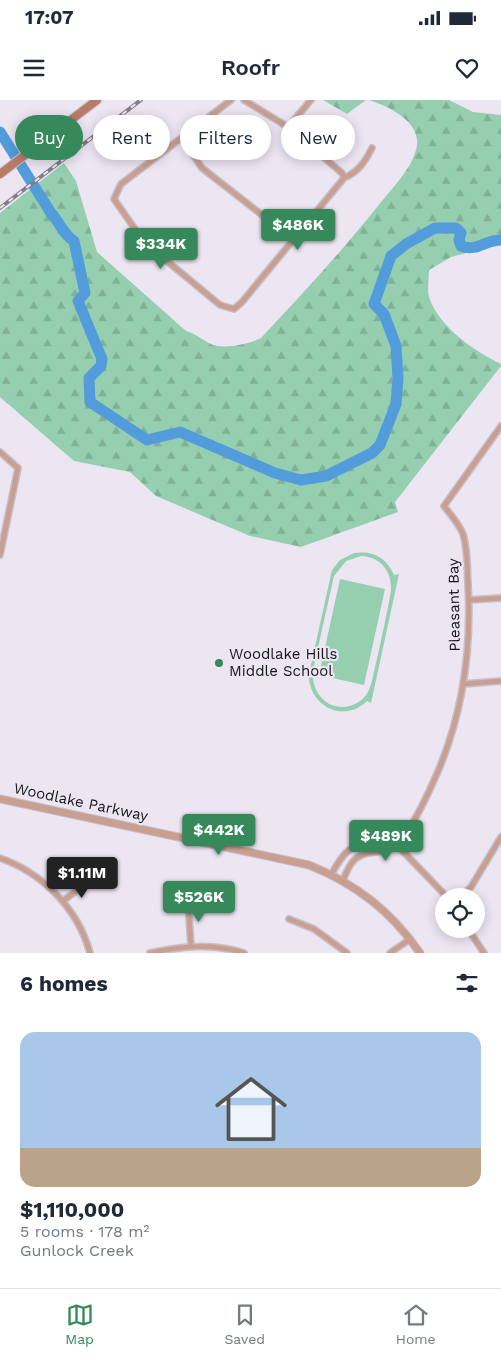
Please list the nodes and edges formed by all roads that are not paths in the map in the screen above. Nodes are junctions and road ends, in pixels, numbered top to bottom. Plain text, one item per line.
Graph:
1 (97, 100) edge
2 (231, 100) edge
3 (244, 100) edge
4 (310, 100) edge
5 (212, 115) edge
6 (298, 115) edge
7 (281, 123) edge
8 (180, 140) edge
9 (372, 148) dead end
10 (197, 160) edge
11 (327, 160) edge
12 (0, 174) edge
13 (344, 178) junction
14 (294, 240) junction
15 (501, 426) edge
16 (0, 452) edge
17 (0, 555) edge
18 (501, 598) edge
19 (469, 600) junction
20 (501, 681) edge
21 (464, 684) junction
22 (0, 799) edge
23 (501, 837) edge
24 (362, 844) junction
25 (396, 844) junction
26 (365, 854) junction
27 (0, 858) edge
28 (331, 875) junction
29 (342, 880) junction
30 (89, 882) dead end
31 (438, 888) edge
32 (471, 888) edge
33 (63, 901) junction
34 (188, 901) dead end
35 (289, 919) dead end
36 (474, 938) edge
37 (410, 939) junction
38 (190, 946) junction
39 (90, 953) edge
40 (150, 953) edge
41 (244, 953) edge
42 (347, 953) edge
43 (390, 953) edge
44 (420, 953) edge
45 (484, 953) edge

1 - 12 main road
2 - 5 street
3 - 7 street
4 - 6 street
8 - 14 street
9 - 13 street
10 - 14 street
11 - 13 street
13 - 14 street
15 - 19 street, Pleasant Bay
16 - 17 street
18 - 19 street
19 - 21 street, Pleasant Bay
20 - 21 street
21 - 25 street, Pleasant Bay
22 - 28 street, Woodlake Parkway
23 - 32 street
24 - 25 street
24 - 26 street
24 - 28 street
25 - 26 street, Pleasant Bay
25 - 31 street
26 - 29 street
27 - 33 street
28 - 29 street, Woodlake Parkway
29 - 37 street, Woodlake Parkway
30 - 33 street
33 - 39 street
34 - 38 street
35 - 42 street
36 - 45 street
37 - 43 street
37 - 44 street, Woodlake Parkway
38 - 40 street
38 - 41 street

